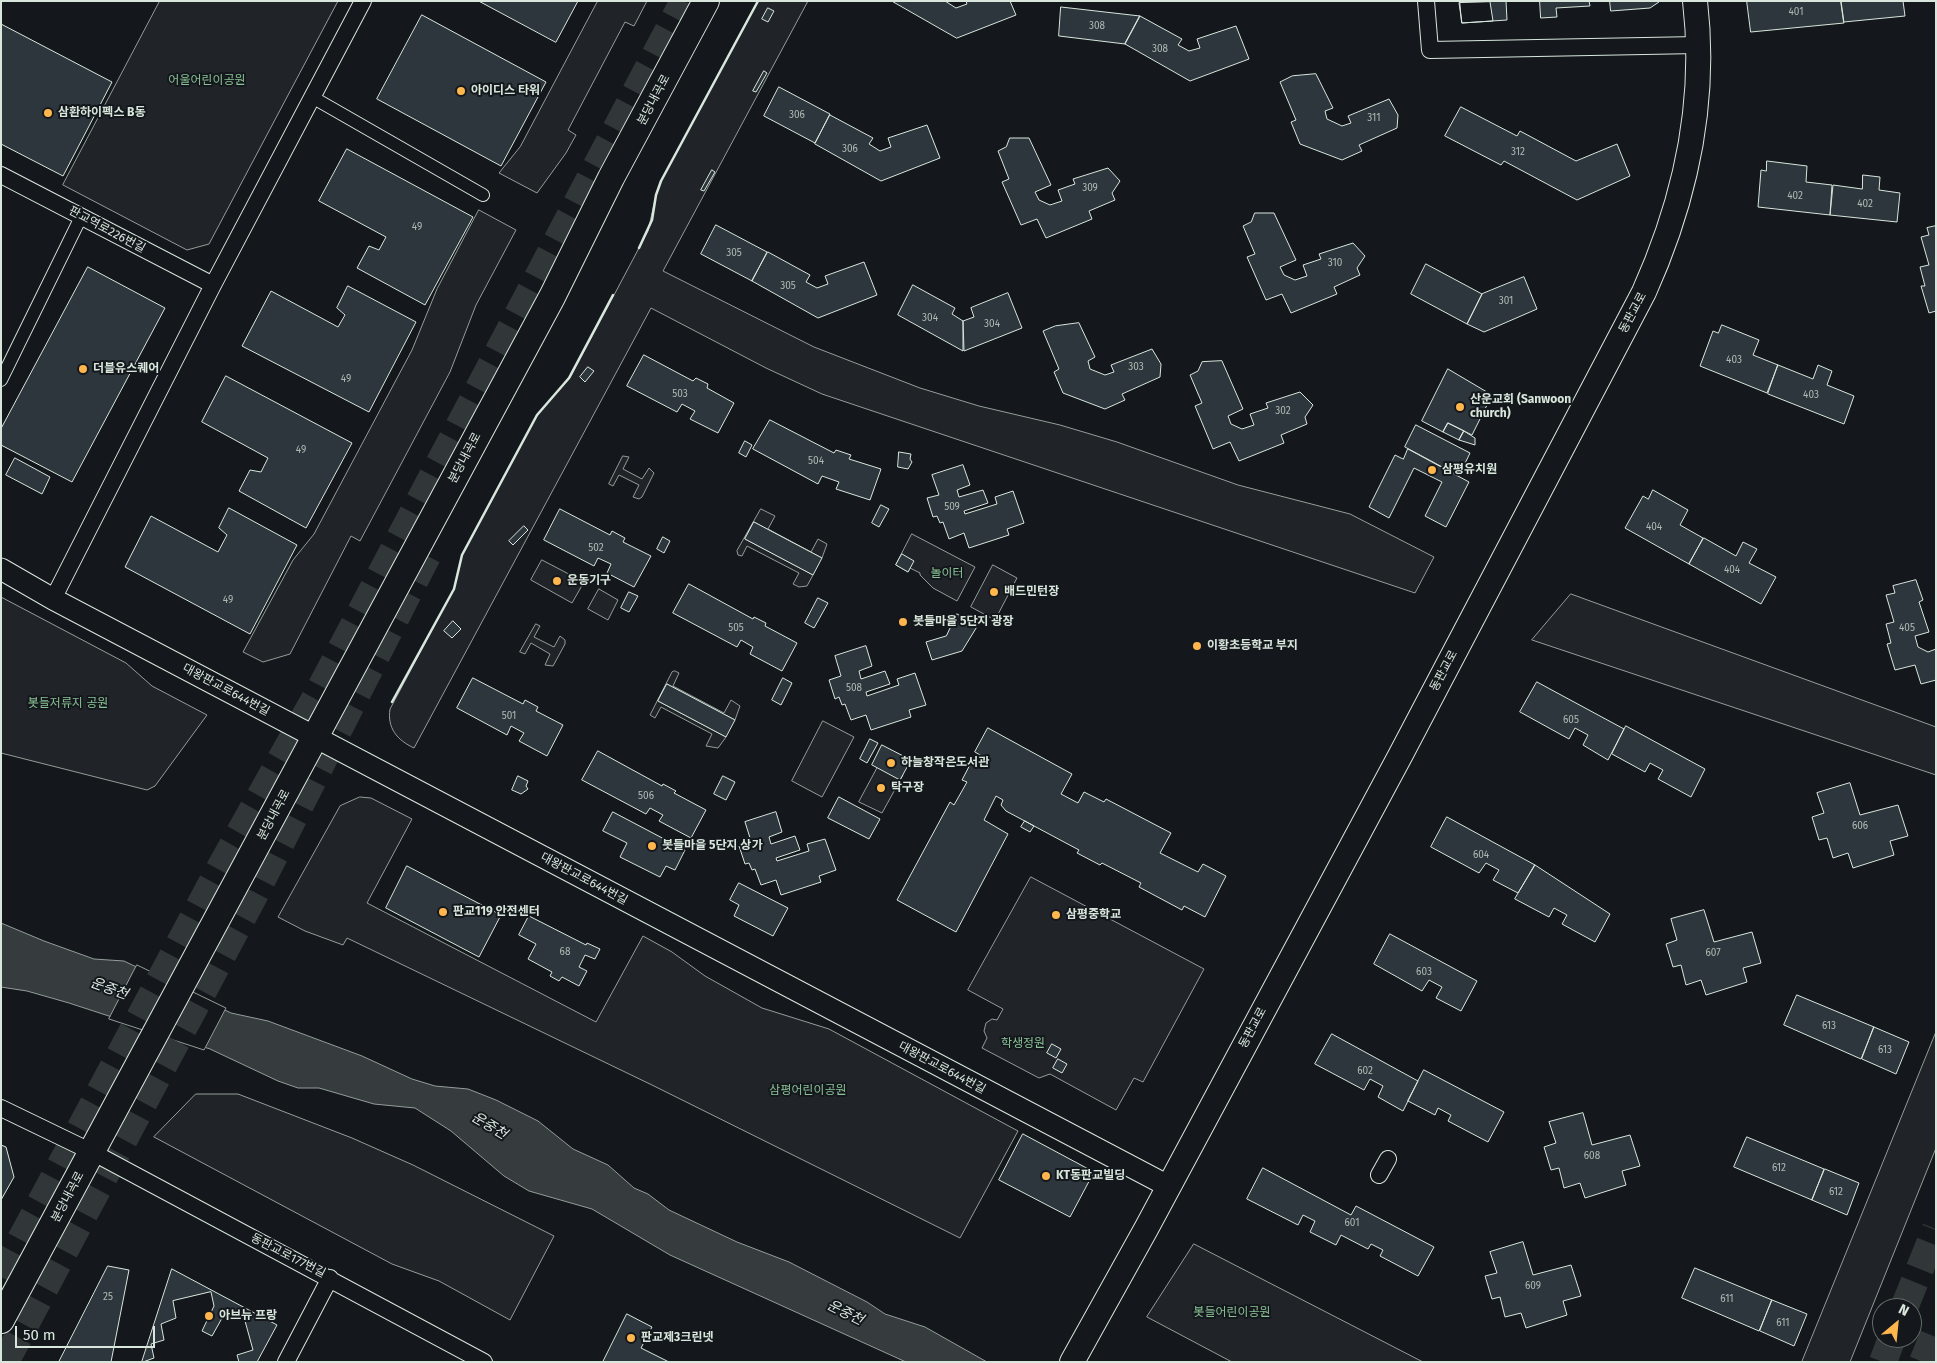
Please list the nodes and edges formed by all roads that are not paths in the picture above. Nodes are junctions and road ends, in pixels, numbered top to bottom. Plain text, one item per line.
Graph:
1 (363, 1) edge
2 (706, 1) edge
3 (1426, 1) edge
4 (1695, 1) edge
5 (1698, 45) junction
6 (312, 97) junction
7 (1, 174) edge
8 (483, 195) dead end
9 (81, 217) junction
10 (213, 285) junction
11 (1, 380) edge
12 (1, 569) edge
13 (53, 599) junction
14 (315, 736) junction
15 (1, 1108) edge
16 (92, 1152) junction
17 (1388, 1159) dead end
18 (1379, 1175) dead end
19 (1168, 1186) junction
20 (330, 1278) junction
21 (1, 1320) edge
22 (286, 1362) edge
23 (484, 1362) edge
24 (1072, 1362) edge

1 - 6 street
2 - 14 main road, 분당내곡로
3 - 5 street
4 - 5 main road, 동판교로
5 - 19 main road, 동판교로
6 - 8 street
6 - 10 street
7 - 9 street, 판교역로226번길
9 - 10 street, 판교역로226번길
9 - 11 street
10 - 13 street
12 - 13 street, 대왕판교로644번길
13 - 14 street, 대왕판교로644번길
14 - 16 main road, 분당내곡로
14 - 19 street, 대왕판교로644번길
15 - 16 street, 동판교로177번길
16 - 20 street, 동판교로177번길
16 - 21 main road, 분당내곡로
17 - 18 street
19 - 24 main road, 동판교로
20 - 22 street
20 - 23 street, 동판교로177번길

